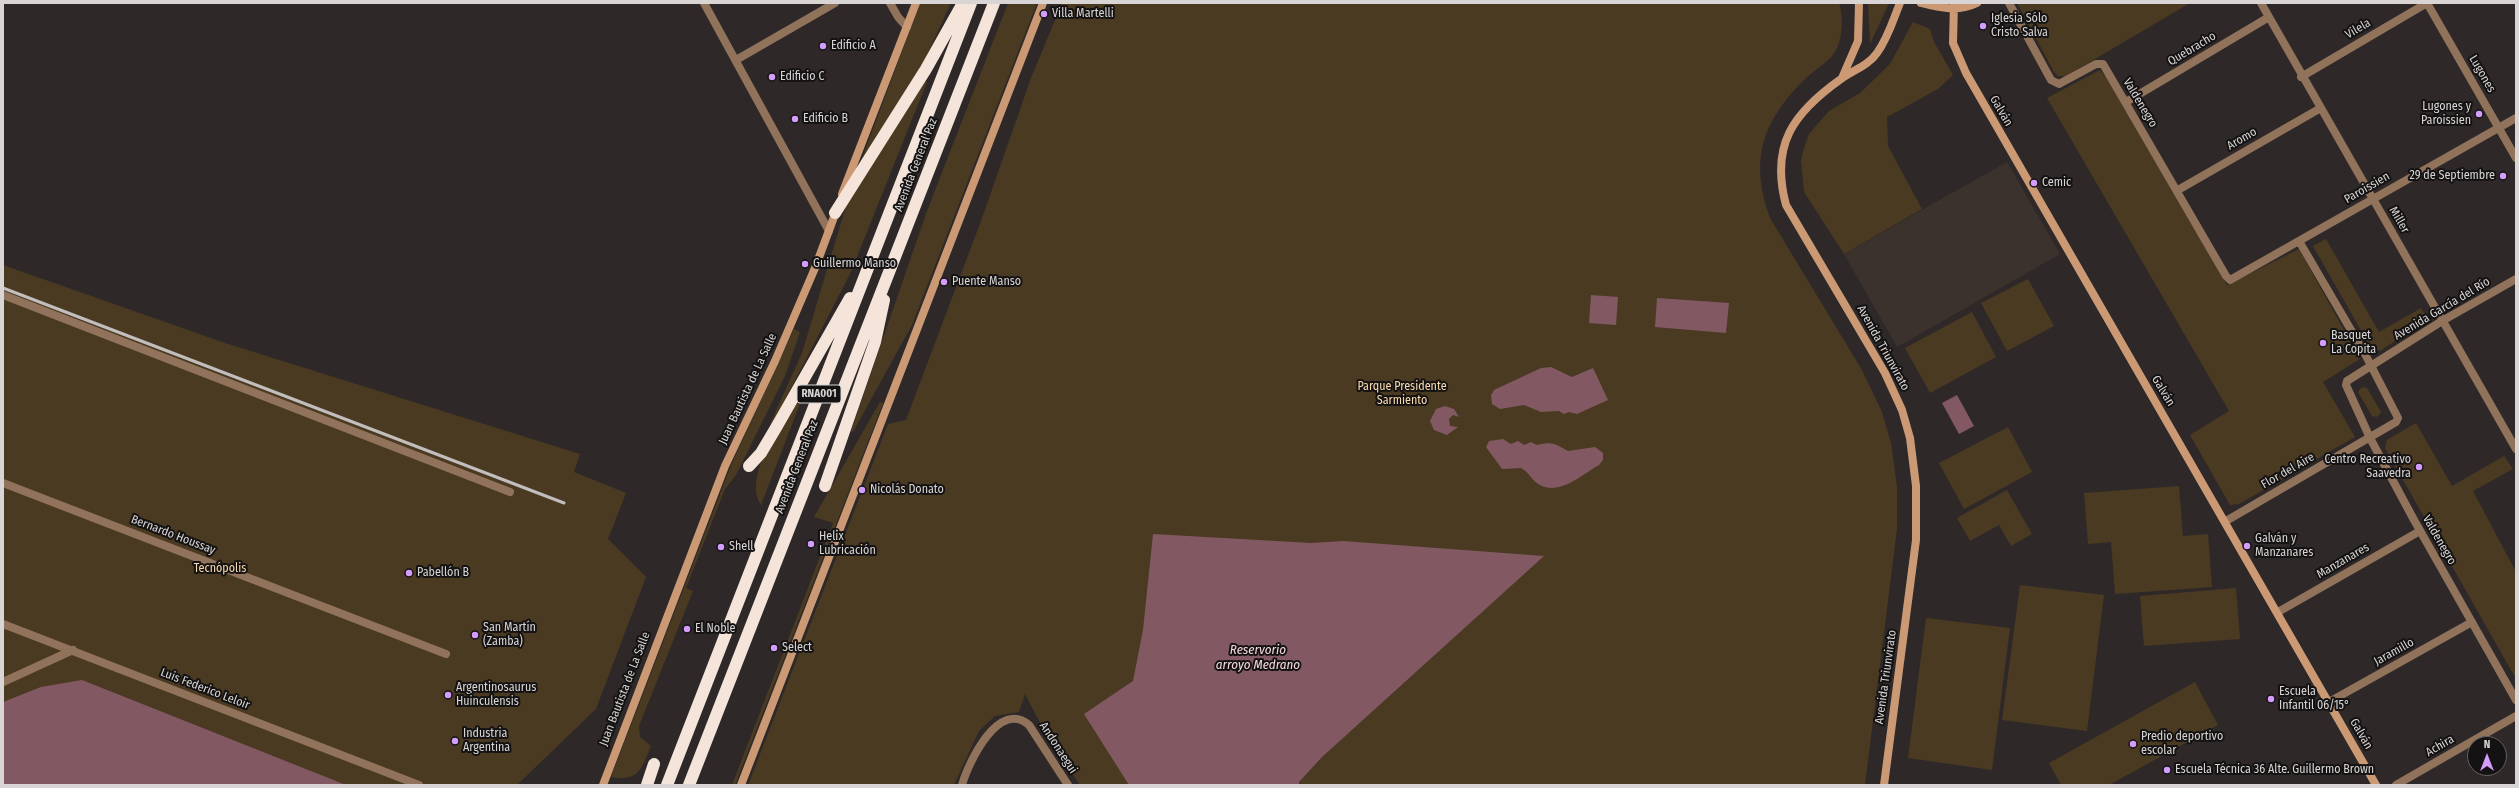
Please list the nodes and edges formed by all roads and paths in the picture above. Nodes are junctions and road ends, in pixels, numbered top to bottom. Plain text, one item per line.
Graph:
1 (704, 3) edge
2 (835, 3) edge
3 (890, 3) edge
4 (916, 3) edge
5 (963, 3) edge
6 (971, 3) edge
7 (994, 3) edge
8 (1043, 3) edge
9 (1859, 3) edge
10 (1900, 3) edge
11 (1922, 3) edge
12 (1977, 3) edge
13 (2010, 3) edge
14 (2261, 3) edge
15 (2427, 3) edge
16 (1953, 6) edge
17 (2269, 18) junction
18 (907, 27) junction
19 (736, 60) junction
20 (2301, 77) junction
21 (1842, 78) junction
22 (2126, 102) junction
23 (2319, 109) junction
24 (2516, 118) edge
25 (2499, 127) junction
26 (2516, 158) edge
27 (2178, 190) junction
28 (2373, 199) junction
29 (836, 213) junction
30 (829, 231) junction
31 (2299, 241) junction
32 (866, 271) junction
33 (889, 271) junction
34 (2516, 279) edge
35 (2230, 280) joint
36 (3, 295) edge
37 (2442, 321) junction
38 (2371, 366) junction
39 (2347, 389) joint
40 (2370, 438) junction
41 (2515, 446) edge
42 (749, 466) dead end
43 (3, 483) edge
44 (825, 486) dead end
45 (510, 492) dead end
46 (2226, 521) junction
47 (2420, 531) junction
48 (2278, 612) junction
49 (2472, 622) junction
50 (3, 624) edge
51 (73, 650) junction
52 (446, 654) dead end
53 (3, 682) edge
54 (2516, 700) edge
55 (2329, 702) junction
56 (2516, 716) edge
57 (654, 764) dead end
58 (419, 785) edge
59 (603, 785) edge
60 (647, 785) edge
61 (667, 785) edge
62 (689, 785) edge
63 (741, 785) edge
64 (962, 785) edge
65 (1068, 785) edge
66 (1884, 785) edge
67 (2376, 785) edge
68 (2396, 785) edge

1 - 19 street
2 - 19 street
3 - 18 street
4 - 18 street, Juan Bautista de La Salle
5 - 29 highway
6 - 32 highway, Avenida General Paz / RNA001
7 - 33 highway, Avenida General Paz / RNA001
8 - 63 street
9 - 21 street, Avenida Triunvirato
10 - 21 street, Avenida Triunvirato
11 - 16 street
12 - 16 street
13 - 22 street, Valdenegro
14 - 17 street, Miller
15 - 20 street, Vilela
15 - 25 street, Lugones
16 - 46 street, Galván
17 - 20 street, Miller
17 - 22 street, Quebracho
18 - 29 street, Juan Bautista de La Salle
19 - 30 street
20 - 23 street, Miller
21 - 66 street, Avenida Triunvirato
22 - 27 street, Valdenegro
23 - 27 street, Aromo
23 - 28 street, Miller
24 - 25 street, Paroissien
25 - 26 street, Lugones
25 - 28 street, Paroissien
27 - 35 street, Valdenegro
28 - 31 street, Paroissien
28 - 37 street, Miller
29 - 30 street, Juan Bautista de La Salle
30 - 59 street, Juan Bautista de La Salle
31 - 35 street, Paroissien
31 - 38 street
32 - 42 highway
32 - 61 highway, Avenida General Paz / RNA001
33 - 44 highway
33 - 62 highway, Avenida General Paz / RNA001
34 - 37 street, Avenida García del Río
36 - 45 street
37 - 38 street, Avenida García del Río
37 - 41 street, Miller
38 - 39 street, Avenida García del Río
38 - 40 street, Flor del Aire
39 - 40 street, Valdenegro
40 - 46 street, Flor del Aire
40 - 47 street, Valdenegro
43 - 52 street, Bernardo Houssay
46 - 48 street, Galván
47 - 48 street, Manzanares
47 - 49 street, Valdenegro
48 - 55 street, Galván
49 - 54 street, Valdenegro
49 - 55 street, Jaramillo
50 - 51 street, Luis Federico Leloir
51 - 53 street
51 - 58 street, Luis Federico Leloir
55 - 67 street, Galván
56 - 68 street, Achira
57 - 60 highway
64 - 65 street, Andonaegui

